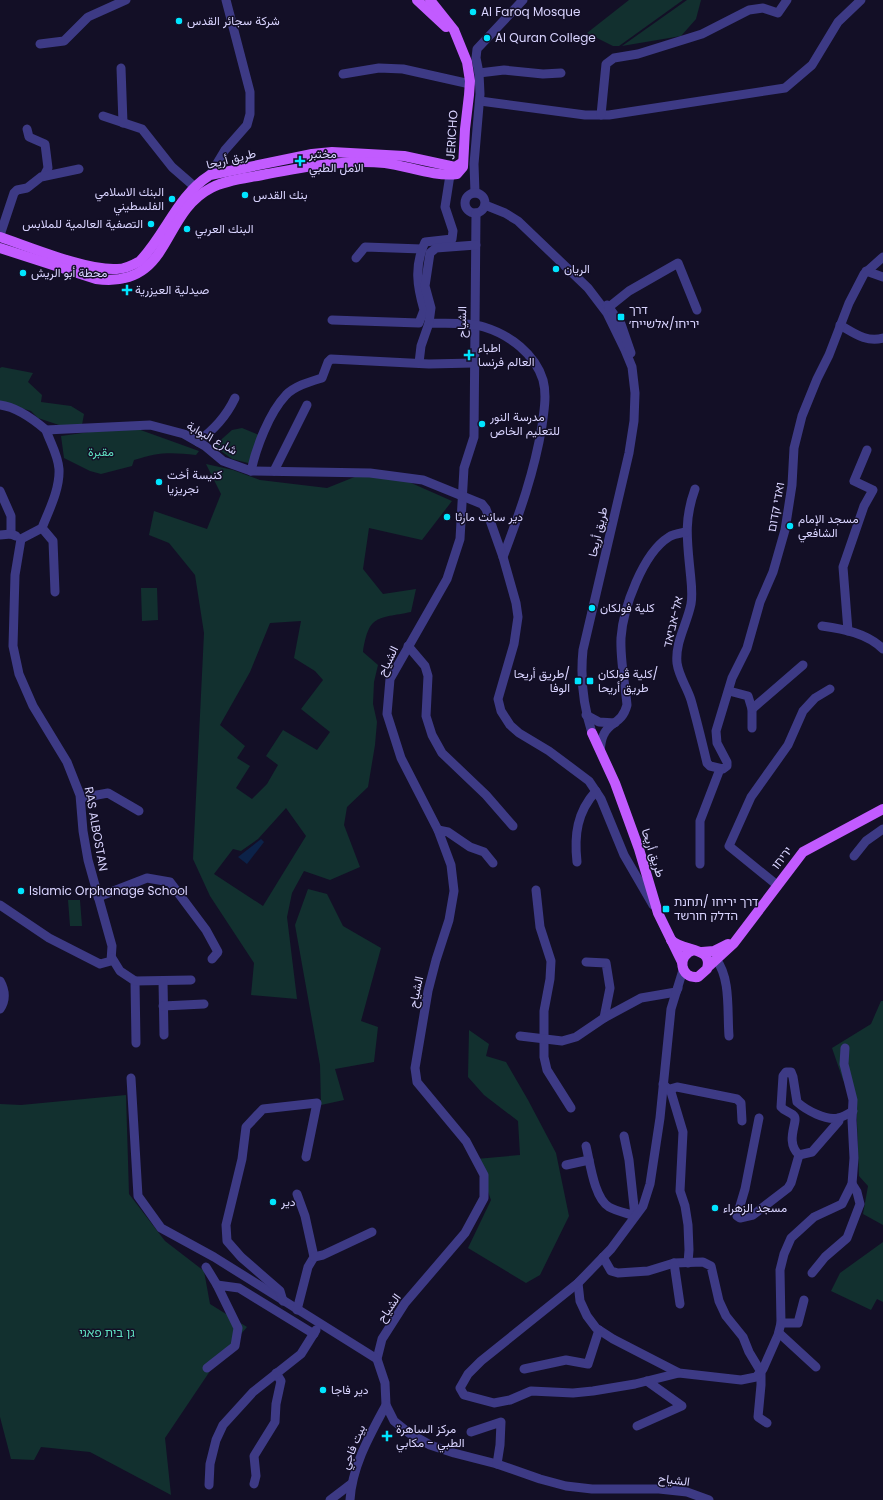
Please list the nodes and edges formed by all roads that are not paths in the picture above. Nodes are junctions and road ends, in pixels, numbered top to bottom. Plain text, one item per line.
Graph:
1 (126, 0) edge
2 (226, 0) edge
3 (417, 0) edge
4 (430, 0) edge
5 (524, 0) edge
6 (787, 0) edge
7 (861, 0) edge
8 (460, 42) junction
9 (40, 44) dead end
10 (121, 68) dead end
11 (479, 73) junction
12 (561, 73) dead end
13 (343, 74) dead end
14 (470, 84) junction
15 (480, 101) junction
16 (601, 115) junction
17 (102, 116) dead end
18 (123, 123) junction
19 (27, 129) dead end
20 (403, 160) junction
21 (463, 162) junction
22 (79, 169) dead end
23 (229, 171) junction
24 (450, 174) junction
25 (210, 175) junction
26 (44, 176) junction
27 (232, 181) junction
28 (194, 187) junction
29 (475, 193) junction
30 (485, 205) junction
31 (476, 213) junction
32 (0, 236) edge
33 (476, 245) junction
34 (0, 248) edge
35 (422, 249) junction
36 (883, 256) edge
37 (356, 258) dead end
38 (866, 271) junction
39 (883, 277) edge
40 (588, 288) junction
41 (609, 307) junction
42 (697, 310) dead end
43 (332, 320) dead end
44 (430, 323) junction
45 (474, 325) junction
46 (840, 325) junction
47 (883, 338) edge
48 (419, 363) junction
49 (474, 363) junction
50 (632, 367) junction
51 (235, 398) dead end
52 (0, 405) edge
53 (307, 405) dead end
54 (46, 430) junction
55 (198, 442) junction
56 (867, 450) dead end
57 (251, 471) junction
58 (274, 471) junction
59 (695, 489) dead end
60 (0, 491) edge
61 (464, 497) junction
62 (42, 528) junction
63 (686, 532) junction
64 (11, 534) junction
65 (0, 535) edge
66 (21, 539) junction
67 (503, 557) junction
68 (55, 592) dead end
69 (822, 626) dead end
70 (848, 631) junction
71 (408, 646) junction
72 (883, 649) edge
73 (803, 665) dead end
74 (830, 689) dead end
75 (729, 691) junction
76 (752, 709) junction
77 (586, 715) junction
78 (614, 723) junction
79 (752, 728) dead end
80 (592, 733) joint
81 (600, 750) junction
82 (721, 769) junction
83 (596, 791) junction
84 (81, 798) junction
85 (883, 809) edge
86 (138, 811) dead end
87 (513, 826) dead end
88 (883, 829) edge
89 (438, 830) junction
90 (854, 856) dead end
91 (577, 862) dead end
92 (493, 863) dead end
93 (700, 864) dead end
94 (777, 885) junction
95 (536, 890) dead end
96 (98, 897) junction
97 (0, 905) edge
98 (658, 913) junction
99 (741, 934) junction
100 (668, 935) junction
101 (698, 951) junction
102 (112, 958) junction
103 (212, 959) dead end
104 (586, 962) dead end
105 (712, 962) junction
106 (682, 966) junction
107 (694, 977) junction
108 (191, 980) dead end
109 (0, 981) edge
110 (135, 981) junction
111 (163, 981) junction
112 (676, 992) junction
113 (204, 1004) dead end
114 (163, 1006) junction
115 (0, 1009) edge
116 (604, 1018) junction
117 (164, 1035) dead end
118 (520, 1036) dead end
119 (729, 1036) dead end
120 (543, 1040) junction
121 (136, 1043) dead end
122 (845, 1048) dead end
123 (131, 1078) dead end
124 (667, 1087) junction
125 (571, 1108) dead end
126 (853, 1111) junction
127 (759, 1118) dead end
128 (839, 1118) junction
129 (742, 1121) dead end
130 (624, 1136) dead end
131 (586, 1146) dead end
132 (799, 1155) junction
133 (306, 1157) dead end
134 (589, 1160) junction
135 (566, 1165) dead end
136 (852, 1184) junction
137 (297, 1194) dead end
138 (635, 1216) junction
139 (372, 1232) dead end
140 (314, 1257) junction
141 (603, 1257) junction
142 (674, 1263) junction
143 (688, 1263) junction
144 (206, 1267) dead end
145 (812, 1273) dead end
146 (578, 1283) junction
147 (218, 1285) junction
148 (804, 1300) dead end
149 (283, 1301) junction
150 (680, 1304) dead end
151 (297, 1310) junction
152 (781, 1323) junction
153 (320, 1324) junction
154 (599, 1330) junction
155 (779, 1333) junction
156 (314, 1334) junction
157 (377, 1359) junction
158 (816, 1367) dead end
159 (207, 1368) dead end
160 (524, 1369) dead end
161 (761, 1372) junction
162 (276, 1373) junction
163 (678, 1373) junction
164 (648, 1381) junction
165 (386, 1405) junction
166 (767, 1423) dead end
167 (637, 1426) dead end
168 (471, 1432) dead end
169 (497, 1464) junction
170 (254, 1484) dead end
171 (351, 1484) junction
172 (209, 1485) dead end
173 (330, 1500) edge
174 (350, 1500) edge
175 (709, 1500) edge

1 - 9 street
2 - 25 street
3 - 8 main road
4 - 8 main road
5 - 11 street
6 - 16 street
7 - 16 street
8 - 14 main road, JERICHO
10 - 18 street
11 - 12 street
11 - 15 street
13 - 14 street
14 - 21 main road, JERICHO
15 - 16 street
15 - 29 street
17 - 18 street
18 - 28 street
19 - 26 street
20 - 21 main road, طريق أريحا
20 - 23 main road, طريق أريحا
20 - 24 main road, JERICHO
20 - 27 main road, طريق أريحا
21 - 24 main road, JERICHO
22 - 26 street
23 - 25 main road, طريق أريحا
23 - 27 main road
24 - 35 street
25 - 28 main road, طريق أريحا
26 - 32 street
27 - 34 main road, طريق أريحا
28 - 32 main road, طريق أريحا
29 - 30 street
29 - 31 street
30 - 31 street
30 - 40 street, طريق أريحا
31 - 33 street, الشياح
33 - 44 street
33 - 45 street, الشياح
35 - 37 street
35 - 43 street
36 - 38 street, ואדי קדום
38 - 39 street
38 - 46 street, ואדי קדום
40 - 41 street
40 - 50 street, طريق أريحا
41 - 42 street
41 - 50 street
44 - 45 street
44 - 48 street
45 - 49 street, الشياح
45 - 67 street
46 - 47 street
46 - 75 street, ואדי קדום
48 - 49 street
48 - 57 street
49 - 61 street, الشياح
50 - 77 street, طريق أريحا
51 - 55 street
52 - 54 street
53 - 58 street
54 - 55 street, شارع البوابة
54 - 62 street
55 - 57 street, شارع البوابة
56 - 70 street
57 - 58 street, شارع البوابة
58 - 61 street, شارع البوابة
59 - 63 street, אל-אביאד
60 - 64 street
61 - 67 street, شارع البوابة
61 - 71 street, الشياح
62 - 66 street
62 - 68 street
63 - 78 street
63 - 82 street, אל-אביאד
64 - 65 street
64 - 66 street
66 - 84 street, RAS ALBOSTAN
67 - 83 street, شارع البوابة
69 - 70 street
70 - 72 street
71 - 87 street
71 - 89 street, الشياح
73 - 76 street
74 - 94 street
75 - 76 street
75 - 82 street, ואדי קדום
76 - 79 street
77 - 78 street
77 - 80 street, طريق أريحا
78 - 81 street
80 - 81 main road, طريق أريحا
81 - 98 main road, طريق أريحا
82 - 93 street
83 - 91 street
83 - 98 street, شارع البوابة
84 - 86 street
84 - 96 street, RAS ALBOSTAN
85 - 94 main road, יריחו
88 - 90 street
89 - 92 street
89 - 157 street, الشياح
94 - 99 main road, יריחו
95 - 120 street
96 - 102 street, RAS ALBOSTAN
96 - 103 street
97 - 102 street
98 - 100 main road
99 - 101 main road, יריחו
99 - 105 main road, יריחו
100 - 101 main road
100 - 106 main road
101 - 105 main road
101 - 106 main road
102 - 110 street
104 - 116 street
105 - 107 main road
105 - 119 street
106 - 107 main road
106 - 112 street
107 - 112 street
108 - 111 street
109 - 115 street
110 - 111 street
110 - 121 street
111 - 114 street
112 - 116 street
112 - 124 street
113 - 114 street
114 - 117 street
116 - 120 street
118 - 120 street
120 - 125 street
122 - 126 street
123 - 149 street
124 - 129 street
124 - 138 street
124 - 143 street
126 - 128 street
126 - 136 street
127 - 132 street
128 - 132 street
128 - 132 street
130 - 138 street
131 - 134 street
133 - 149 street
134 - 135 street
134 - 138 street
136 - 145 street
136 - 152 street
137 - 140 street
138 - 141 street
139 - 140 street
140 - 151 street
141 - 142 street
141 - 146 street
142 - 143 street
142 - 150 street
143 - 161 street
144 - 147 street
146 - 154 street
146 - 164 street
147 - 156 street
147 - 159 street
148 - 152 street
149 - 151 street
151 - 153 street
152 - 155 street
153 - 156 street
153 - 157 street
154 - 160 street
154 - 163 street
155 - 158 street
155 - 161 street
156 - 162 street
157 - 165 street, الشياح
161 - 163 street
161 - 166 street
162 - 170 street
162 - 172 street
163 - 164 street
164 - 167 street
165 - 169 street, الشياح
165 - 171 street, بيت فاجي
168 - 169 street
169 - 175 street, الشياح
171 - 173 street
171 - 174 street, بيت فاجي

